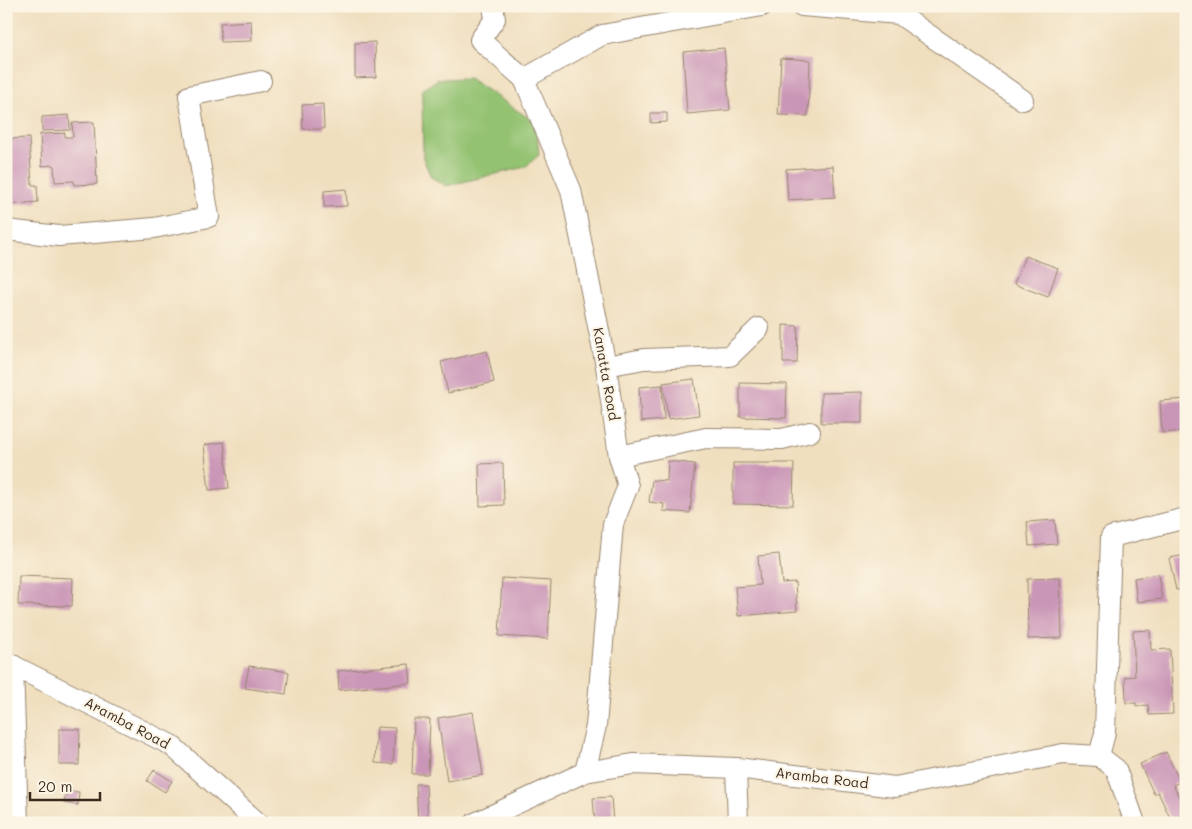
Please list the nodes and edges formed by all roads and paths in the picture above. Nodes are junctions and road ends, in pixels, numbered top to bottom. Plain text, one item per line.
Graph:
1 (493, 6) edge
2 (762, 6) edge
3 (802, 6) edge
4 (524, 79) junction
5 (262, 81) dead end
6 (1023, 100) dead end
7 (6, 230) edge
8 (759, 328) dead end
9 (606, 366) junction
10 (810, 432) dead end
11 (619, 456) junction
12 (1186, 518) edge
13 (10, 664) edge
14 (1099, 756) junction
15 (736, 768) junction
16 (585, 772) junction
17 (18, 823) edge
18 (258, 823) edge
19 (475, 823) edge
20 (738, 823) edge
21 (1135, 823) edge

1 - 4 street, Kanatta Road
2 - 4 street
3 - 6 street
4 - 9 street, Kanatta Road
5 - 7 street
8 - 9 street
9 - 11 street, Kanatta Road
10 - 11 street
11 - 16 street, Kanatta Road
12 - 14 street
13 - 17 street
13 - 18 street, Aramba Road
14 - 15 street, Aramba Road
14 - 21 street
15 - 16 street, Aramba Road
15 - 20 street
16 - 19 street, Aramba Road

